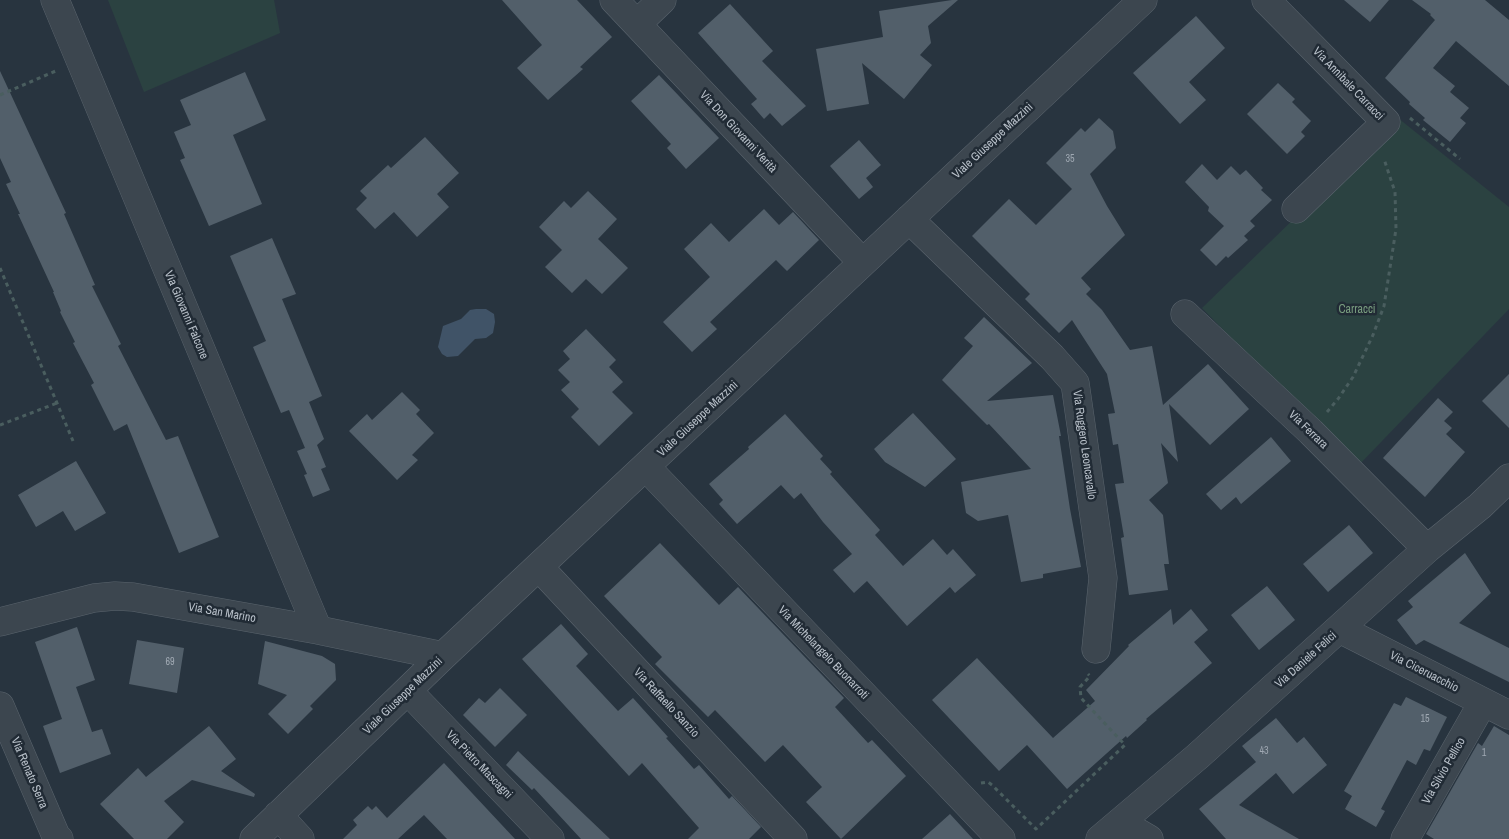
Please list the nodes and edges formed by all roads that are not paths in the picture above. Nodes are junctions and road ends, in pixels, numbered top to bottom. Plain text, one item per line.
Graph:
1 (55, 0) edge
2 (614, 0) edge
3 (662, 0) edge
4 (1143, 0) edge
5 (1266, 0) edge
6 (636, 24) junction
7 (1296, 209) dead end
8 (909, 219) junction
9 (862, 262) junction
10 (1185, 314) dead end
11 (646, 467) junction
12 (1509, 478) edge
13 (1509, 501) edge
14 (1480, 506) junction
15 (1427, 549) junction
16 (539, 567) junction
17 (0, 622) edge
18 (1340, 629) junction
19 (318, 630) junction
20 (1096, 649) road end
21 (444, 656) junction
22 (408, 691) junction
23 (1483, 702) junction
24 (0, 706) edge
25 (1509, 715) edge
26 (278, 815) junction
27 (1110, 830) edge
28 (59, 839) edge
29 (254, 839) edge
30 (300, 839) edge
31 (550, 839) edge
32 (793, 839) edge
33 (1000, 839) edge
34 (1149, 839) edge
35 (1406, 839) edge

1 - 19 street, Via Giovanni Falcone
2 - 6 street, Via Don Giovanni Verità
3 - 6 street
4 - 8 street, Viale Giuseppe Mazzini
5 - 7 street, Via Annibale Carracci
6 - 9 street, Via Don Giovanni Verità
8 - 9 street, Viale Giuseppe Mazzini
8 - 20 street, Via Ruggero Leoncavallo
9 - 11 street, Viale Giuseppe Mazzini
10 - 15 street, Via Ferrara
11 - 16 street, Viale Giuseppe Mazzini
11 - 33 street, Via Michelangelo Buonarroti
12 - 14 street, Via Daniele Felici
13 - 14 street
14 - 15 street, Via Daniele Felici
15 - 18 street, Via Daniele Felici
16 - 21 street, Viale Giuseppe Mazzini
16 - 32 street, Via Raffaello Sanzio
17 - 19 street, Via San Marino
18 - 23 street, Via Ciceruacchio
18 - 27 street, Via Daniele Felici
19 - 21 street, Via San Marino
21 - 22 street, Viale Giuseppe Mazzini
22 - 26 street, Viale Giuseppe Mazzini
22 - 31 street, Via Pietro Mascagni
23 - 25 street, Via Ciceruacchio
23 - 35 street, Via Silvio Pellico
24 - 28 street, Via Renato Serra
26 - 29 street, Viale Giuseppe Mazzini
26 - 30 street
27 - 34 street

